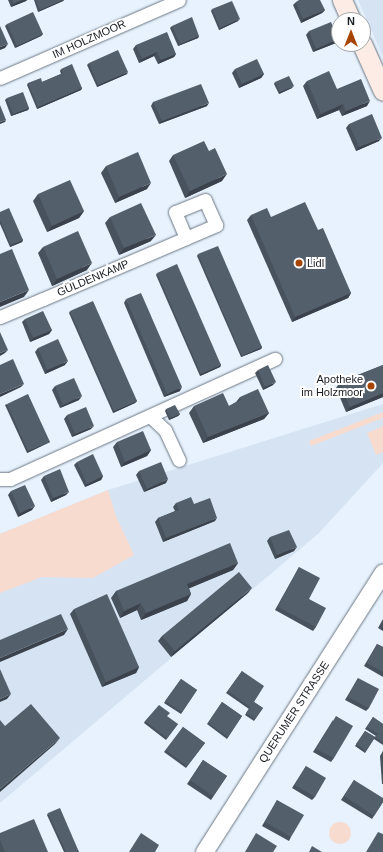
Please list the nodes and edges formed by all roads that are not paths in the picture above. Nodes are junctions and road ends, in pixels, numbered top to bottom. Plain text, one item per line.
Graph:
1 (179, 0) edge
2 (342, 0) edge
3 (347, 12) edge
4 (366, 52) edge
5 (0, 78) edge
6 (383, 91) edge
7 (186, 238) dead end
8 (0, 317) edge
9 (275, 359) dead end
10 (151, 417) junction
11 (179, 460) dead end
12 (0, 479) edge
13 (383, 572) edge
14 (204, 852) edge

1 - 5 street, IM HOLZMOOR
2 - 3 main road
4 - 6 main road
7 - 8 street, GÜLDENKAMP
9 - 10 street
10 - 11 street
10 - 12 street
13 - 14 street, QUERUMER STRASSE

